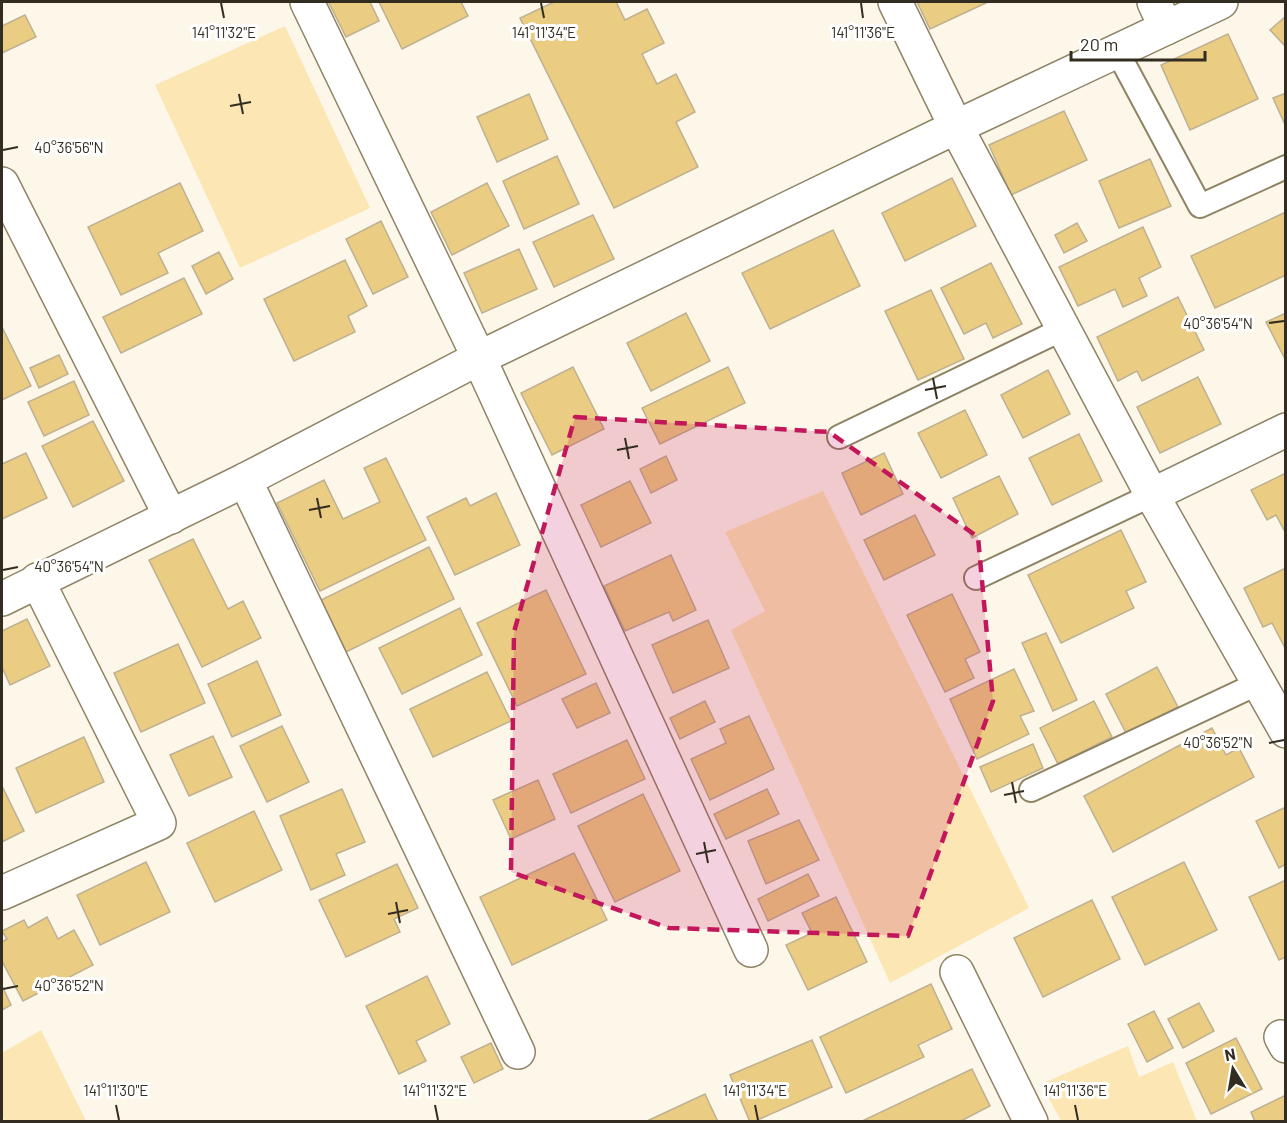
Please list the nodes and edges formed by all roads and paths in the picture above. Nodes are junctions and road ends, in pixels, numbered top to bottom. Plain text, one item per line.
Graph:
1 (307, 2) edge
2 (895, 2) edge
3 (1221, 2) edge
4 (1160, 15) edge
5 (1117, 51) junction
6 (956, 127) junction
7 (1286, 167) edge
8 (2, 184) edge
9 (1064, 329) junction
10 (479, 358) junction
11 (1286, 430) edge
12 (839, 437) dead end
13 (245, 480) junction
14 (1152, 495) junction
15 (171, 517) junction
16 (976, 578) dead end
17 (38, 580) junction
18 (2, 599) edge
19 (1271, 690) edge
20 (1286, 730) edge
21 (1031, 790) dead end
22 (2, 893) edge
23 (752, 950) dead end
24 (957, 972) dead end
25 (518, 1052) dead end
26 (1031, 1122) edge

1 - 10 street
2 - 6 street
3 - 4 street
4 - 5 street
5 - 6 street
5 - 7 lane
6 - 9 street
6 - 10 street
8 - 15 street
9 - 12 lane
9 - 14 street
10 - 13 street
10 - 23 street
11 - 14 street
13 - 15 street
13 - 25 street
14 - 16 lane
14 - 19 street
15 - 17 street
17 - 18 street
17 - 22 street
19 - 20 street
19 - 21 lane
24 - 26 street

